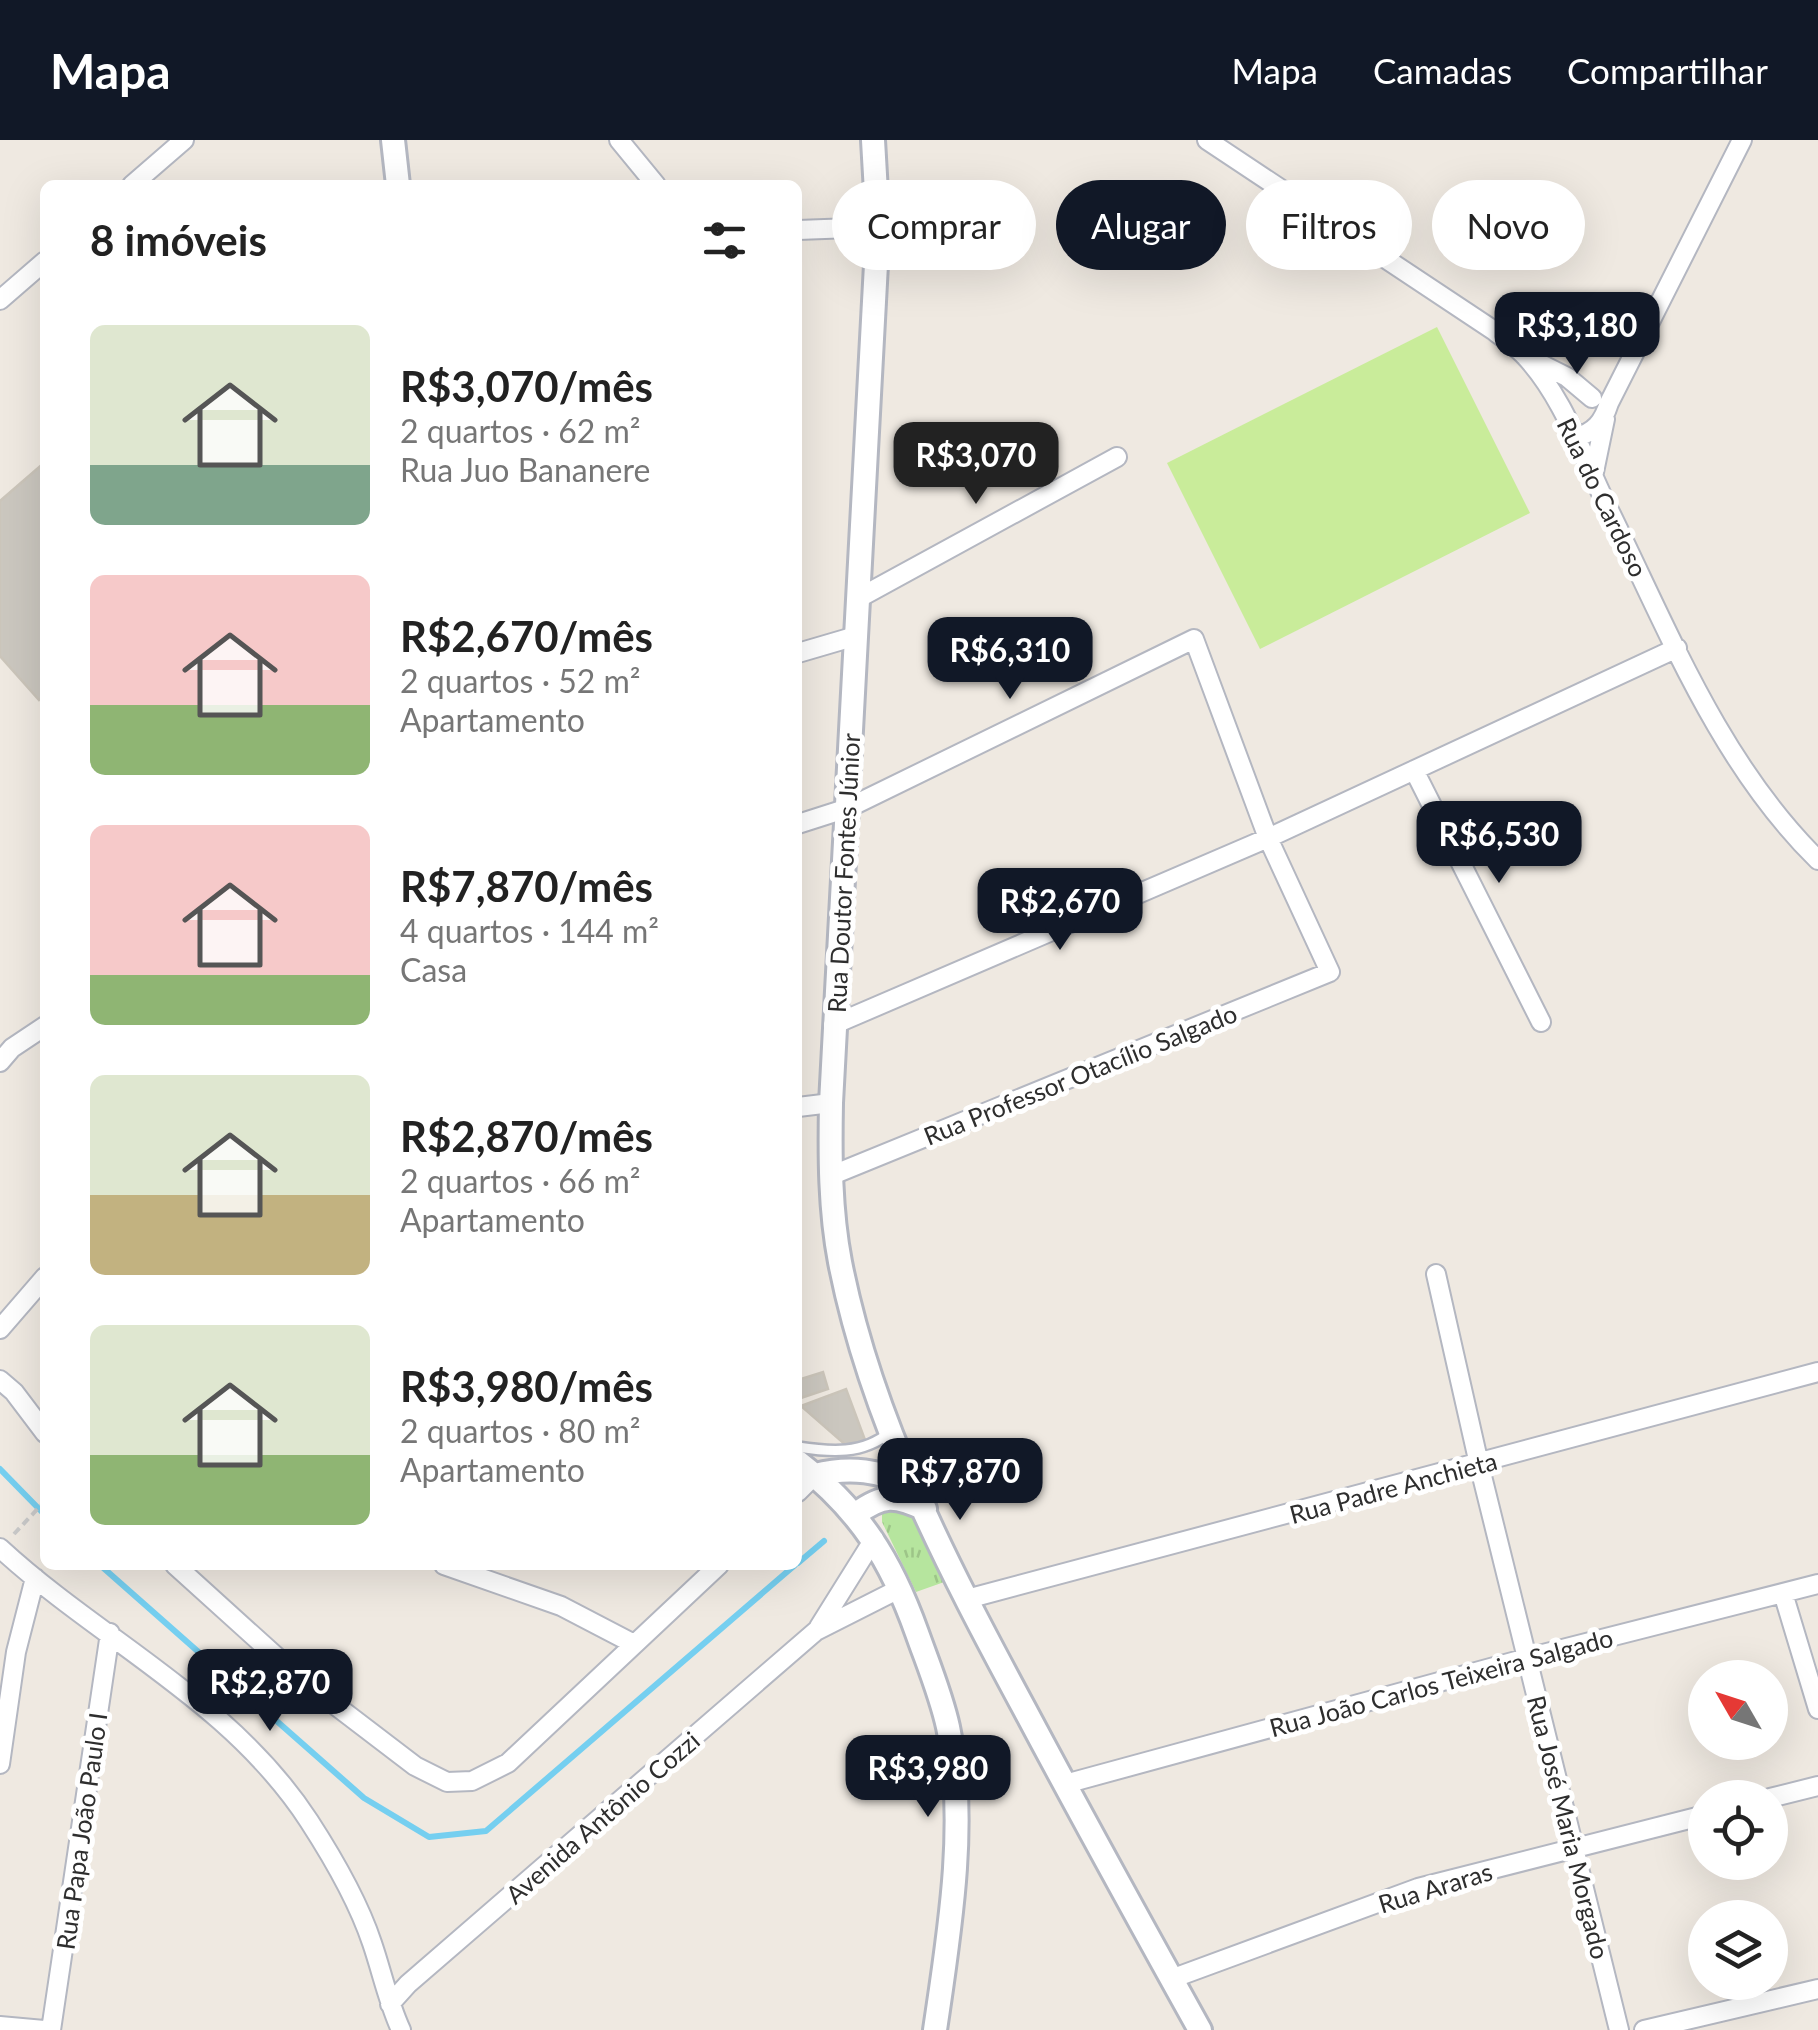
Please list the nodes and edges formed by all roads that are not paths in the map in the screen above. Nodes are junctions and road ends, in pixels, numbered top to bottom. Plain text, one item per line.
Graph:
1 (184, 140) edge
2 (393, 140) edge
3 (619, 140) edge
4 (873, 140) edge
5 (1207, 140) edge
6 (1742, 140) edge
7 (138, 180) edge
8 (397, 180) edge
9 (652, 180) edge
10 (875, 180) edge
11 (832, 229) edge
12 (802, 230) edge
13 (40, 265) edge
14 (876, 270) edge
15 (0, 300) edge
16 (1524, 355) junction
17 (1602, 406) junction
18 (1562, 414) junction
19 (1575, 438) junction
20 (1117, 457) dead end
21 (1593, 477) junction
22 (857, 599) junction
23 (856, 636) junction
24 (1676, 648) junction
25 (802, 652) edge
26 (1414, 770) junction
27 (848, 808) junction
28 (802, 823) edge
29 (1268, 838) junction
30 (1818, 860) edge
31 (1541, 1022) dead end
32 (833, 1025) junction
33 (40, 1029) edge
34 (4, 1049) edge
35 (831, 1103) junction
36 (802, 1107) edge
37 (830, 1176) junction
38 (1436, 1274) dead end
39 (40, 1283) edge
40 (0, 1329) edge
41 (1818, 1372) edge
42 (7, 1386) edge
43 (40, 1403) edge
44 (40, 1426) edge
45 (891, 1430) junction
46 (802, 1446) edge
47 (1479, 1464) junction
48 (806, 1469) edge
49 (913, 1485) junction
50 (925, 1509) junction
51 (856, 1514) junction
52 (874, 1539) junction
53 (4, 1544) edge
54 (180, 1570) edge
55 (458, 1570) edge
56 (691, 1570) edge
57 (714, 1570) edge
58 (36, 1578) junction
59 (1818, 1584) edge
60 (693, 1589) junction
61 (963, 1592) junction
62 (1784, 1593) junction
63 (904, 1600) junction
64 (816, 1631) junction
65 (110, 1633) junction
66 (632, 1643) junction
67 (1527, 1658) junction
68 (1818, 1709) edge
69 (0, 1764) edge
70 (1064, 1784) junction
71 (1818, 1786) edge
72 (1788, 1794) edge
73 (1688, 1819) edge
74 (1574, 1848) junction
75 (1172, 1979) junction
76 (1818, 1990) edge
77 (390, 2004) junction
78 (0, 2026) edge
79 (400, 2029) edge
80 (48, 2030) edge
81 (935, 2030) edge
82 (1200, 2030) edge
83 (1618, 2030) edge
84 (1644, 2030) edge

1 - 7 street
2 - 8 street
3 - 9 street
4 - 10 street, Rua Doutor Fontes Júnior
5 - 16 street, Rua do Cardoso
6 - 17 street
11 - 12 street
13 - 15 street
14 - 22 street, Rua Doutor Fontes Júnior
16 - 17 street
16 - 18 street, Rua do Cardoso
17 - 18 street
17 - 19 street
17 - 21 street
18 - 19 street, Rua do Cardoso
19 - 21 street, Rua do Cardoso
20 - 22 street
21 - 24 street, Rua do Cardoso
22 - 23 street, Rua Doutor Fontes Júnior
23 - 25 street
23 - 27 street, Rua Doutor Fontes Júnior
24 - 26 street
24 - 30 street, Rua do Cardoso
26 - 29 street
26 - 31 street
27 - 28 street
27 - 29 street
27 - 32 street, Rua Doutor Fontes Júnior
29 - 32 street
29 - 37 street, Rua Professor Otacílio Salgado
32 - 35 street, Rua Doutor Fontes Júnior
33 - 34 street
35 - 36 street
35 - 37 street, Rua Doutor Fontes Júnior
37 - 45 street, Rua Doutor Fontes Júnior
38 - 47 street, Rua José Maria Morgado
39 - 40 street
41 - 47 street, Rua Padre Anchieta
42 - 43 street
42 - 44 street
45 - 46 lane
45 - 49 street, Rua Doutor Fontes Júnior
47 - 61 street, Rua Padre Anchieta
47 - 67 street, Rua José Maria Morgado
48 - 49 street
48 - 51 street
49 - 50 street, Rua Doutor Fontes Júnior
50 - 51 street
50 - 61 street, Rua Doutor Fontes Júnior
51 - 52 street
52 - 63 street
52 - 64 street, Avenida Antônio Cozzi
53 - 58 street
54 - 66 street
55 - 66 street
56 - 60 street
57 - 60 street
58 - 65 street
58 - 69 street
59 - 62 street, Rua João Carlos Teixeira Salgado
60 - 66 street
61 - 70 street, Rua Doutor Fontes Júnior
62 - 67 street, Rua João Carlos Teixeira Salgado
62 - 68 street
63 - 64 street, Avenida Antônio Cozzi
63 - 81 street
64 - 77 street, Avenida Antônio Cozzi
65 - 77 street
65 - 80 street, Rua Papa João Paulo I
67 - 70 street, Rua João Carlos Teixeira Salgado
67 - 74 street, Rua José Maria Morgado
70 - 75 street, Rua Doutor Fontes Júnior
71 - 72 street
73 - 74 street, Rua Araras
74 - 75 street, Rua Araras
74 - 83 street, Rua José Maria Morgado
75 - 82 street, Rua Doutor Fontes Júnior
76 - 84 street
77 - 79 street
78 - 80 street

